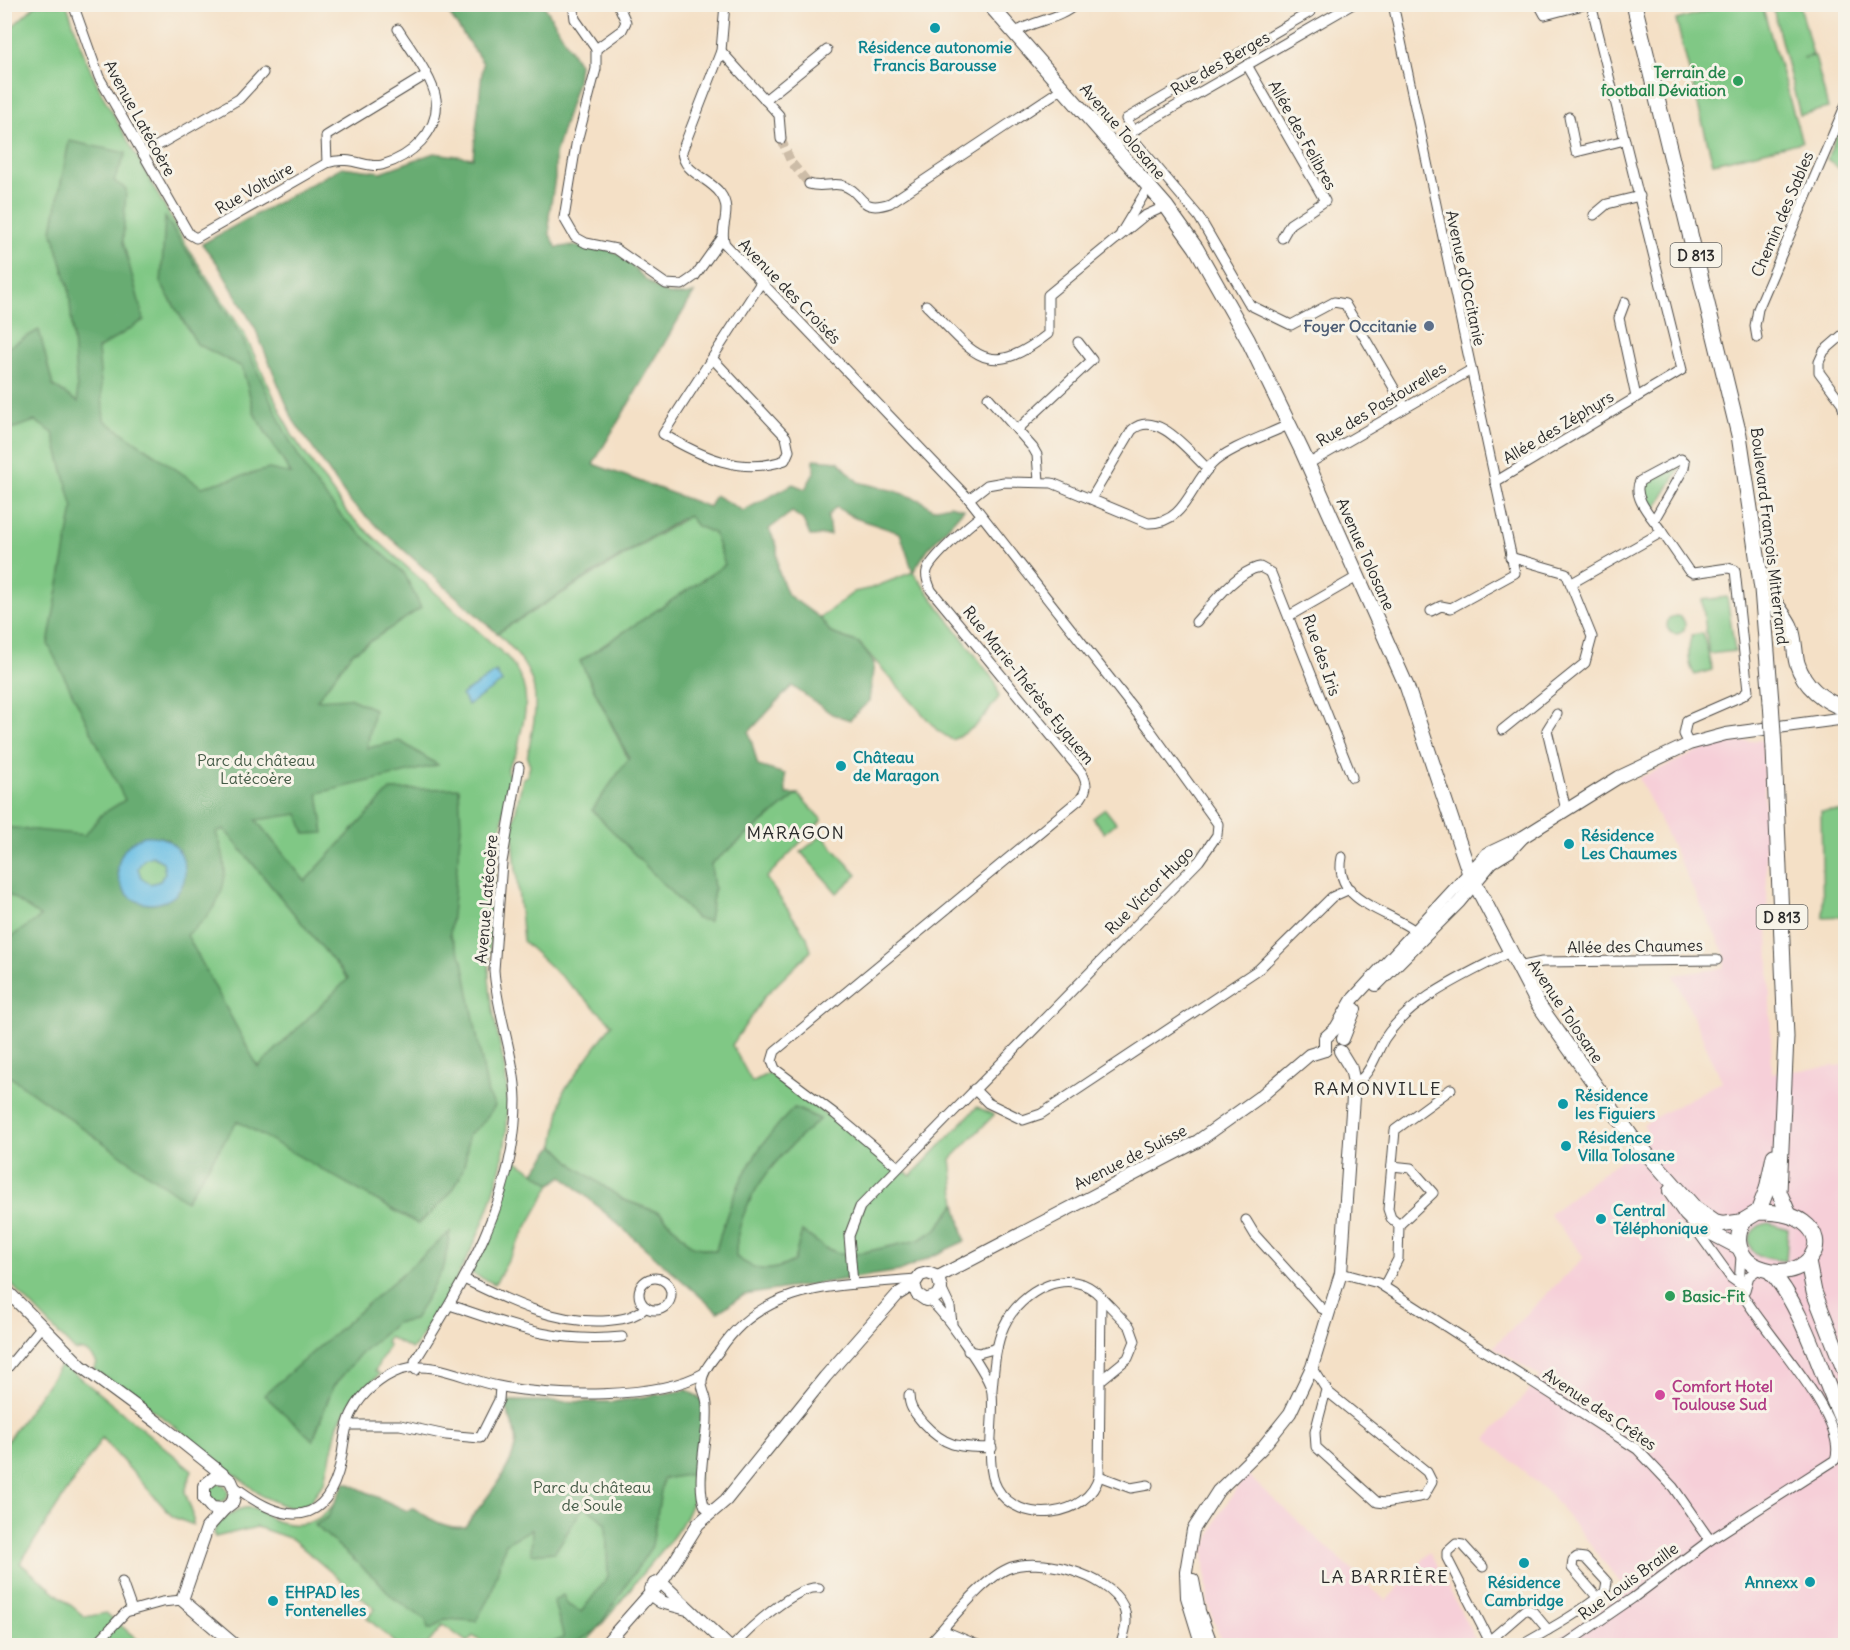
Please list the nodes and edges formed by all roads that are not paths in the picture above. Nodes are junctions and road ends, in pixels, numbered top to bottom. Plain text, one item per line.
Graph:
1 (73, 4) edge
2 (577, 4) edge
3 (618, 4) edge
4 (725, 4) edge
5 (989, 4) edge
6 (1076, 4) edge
7 (1353, 4) edge
8 (1393, 4) edge
9 (1539, 4) edge
10 (1589, 4) edge
11 (1634, 4) edge
12 (1310, 12) dead end
13 (398, 29) dead end
14 (1015, 33) junction
15 (596, 49) junction
16 (826, 50) dead end
17 (721, 51) junction
18 (1247, 65) junction
19 (262, 73) dead end
20 (426, 75) junction
21 (1063, 88) junction
22 (765, 100) junction
23 (1845, 104) edge
24 (1569, 117) dead end
25 (1131, 132) junction
26 (781, 139) tunnel mouth
27 (1625, 140) junction
28 (1114, 145) junction
29 (143, 154) junction
30 (327, 163) junction
31 (809, 184) dead end
32 (1149, 186) junction
33 (1640, 196) junction
34 (1166, 206) junction
35 (1594, 215) dead end
36 (196, 238) joint
37 (722, 238) junction
38 (1282, 238) dead end
39 (1117, 240) junction
40 (762, 281) junction
41 (1625, 303) dead end
42 (926, 305) dead end
43 (1845, 332) edge
44 (1757, 338) dead end
45 (1078, 342) dead end
46 (712, 358) junction
47 (1471, 370) junction
48 (988, 397) dead end
49 (1636, 397) junction
50 (1405, 407) junction
51 (1845, 421) edge
52 (1290, 424) junction
53 (1017, 430) junction
54 (1308, 465) junction
55 (1208, 469) junction
56 (1746, 477) junction
57 (1039, 482) junction
58 (1495, 483) junction
59 (969, 499) junction
60 (1091, 499) junction
61 (981, 516) junction
62 (1654, 520) junction
63 (1662, 532) junction
64 (1510, 557) junction
65 (1357, 577) junction
66 (1572, 583) junction
67 (1431, 611) dead end
68 (1289, 616) junction
69 (1196, 622) dead end
70 (1557, 714) dead end
71 (1843, 717) edge
72 (1502, 730) dead end
73 (1689, 744) junction
74 (519, 767) dead end
75 (1352, 777) dead end
76 (1566, 810) junction
77 (1342, 857) dead end
78 (1472, 878) junction
79 (1350, 889) junction
80 (1418, 933) junction
81 (1509, 952) junction
82 (1717, 960) dead end
83 (1517, 968) junction
84 (1338, 1036) junction
85 (1326, 1050) junction
86 (1340, 1052) junction
87 (1354, 1082) junction
88 (1785, 1085) junction
89 (974, 1089) junction
90 (1451, 1089) dead end
91 (1647, 1156) junction
92 (1392, 1166) junction
93 (898, 1167) junction
94 (1758, 1212) junction
95 (1789, 1215) junction
96 (1246, 1220) dead end
97 (1743, 1221) junction
98 (1399, 1225) junction
99 (1700, 1235) dead end
100 (1740, 1250) junction
101 (1808, 1262) junction
102 (1765, 1269) junction
103 (1344, 1273) junction
104 (464, 1279) junction
105 (915, 1282) junction
106 (939, 1282) junction
107 (853, 1284) junction
108 (1741, 1285) junction
109 (1384, 1286) junction
110 (4, 1288) edge
111 (1101, 1297) junction
112 (1745, 1298) junction
113 (925, 1299) junction
114 (889, 1304) junction
115 (450, 1305) junction
116 (646, 1307) dead end
117 (1330, 1309) junction
118 (42, 1326) junction
119 (952, 1326) junction
120 (622, 1337) dead end
121 (997, 1348) junction
122 (968, 1351) junction
123 (1312, 1367) junction
124 (416, 1368) junction
125 (4, 1372) edge
126 (704, 1373) junction
127 (1845, 1374) edge
128 (1101, 1380) junction
129 (500, 1387) junction
130 (992, 1390) junction
131 (1326, 1390) junction
132 (909, 1395) dead end
133 (348, 1425) junction
134 (1845, 1428) edge
135 (992, 1448) junction
136 (202, 1460) junction
137 (1099, 1476) junction
138 (230, 1482) junction
139 (1148, 1485) dead end
140 (204, 1486) junction
141 (206, 1503) junction
142 (224, 1509) junction
143 (710, 1509) junction
144 (1202, 1513) junction
145 (207, 1528) junction
146 (1710, 1540) junction
147 (1482, 1567) dead end
148 (122, 1582) dead end
149 (654, 1587) junction
150 (819, 1588) dead end
151 (1598, 1598) junction
152 (182, 1600) junction
153 (132, 1610) junction
154 (942, 1630) junction
155 (1548, 1630) junction
156 (1491, 1643) edge
157 (93, 1646) edge
158 (236, 1646) edge
159 (595, 1646) edge
160 (604, 1646) edge
161 (728, 1646) edge
162 (733, 1646) edge
163 (927, 1646) edge
164 (980, 1646) edge
165 (1120, 1646) edge
166 (1202, 1646) edge
167 (1212, 1646) edge
168 (1520, 1646) edge
169 (1563, 1646) edge

1 - 29 street, Avenue Latécoère
2 - 15 street
3 - 15 street
4 - 17 street, Avenue des Croisés
5 - 14 main road, Avenue Tolosane
6 - 14 street
7 - 18 street, Rue des Berges
8 - 47 street, Avenue d'Occitanie
9 - 10 street
10 - 27 street
11 - 56 main road, Boulevard François Mitterrand / D 813
12 - 25 street, Rue des Berges
13 - 20 street, Rue Voltaire
14 - 21 main road, Avenue Tolosane
15 - 37 street
16 - 22 street
17 - 22 street
17 - 37 street, Avenue des Croisés
18 - 25 street, Rue des Berges
18 - 38 street, Allée des Felibres
19 - 29 street
20 - 30 street
20 - 30 street, Rue Voltaire
21 - 28 main road, Avenue Tolosane
21 - 31 street
22 - 26 street
23 - 44 street, Chemin des Sables
24 - 27 street
25 - 28 street, Rue des Berges
25 - 50 street
27 - 33 street
28 - 32 main road, Avenue Tolosane
29 - 36 street, Avenue Latécoère
30 - 36 street, Rue Voltaire
32 - 34 main road, Avenue Tolosane
32 - 39 street
33 - 35 street
33 - 49 street, Allée des Zéphyrs
34 - 39 street
34 - 52 main road, Avenue Tolosane
37 - 40 street, Avenue des Croisés
39 - 42 street
40 - 46 street
40 - 59 street, Avenue des Croisés
41 - 49 street, Allée des Zéphyrs
43 - 51 street
45 - 53 street
46 - 46 street
47 - 50 street, Rue des Pastourelles
47 - 58 street, Avenue d'Occitanie
48 - 53 street
49 - 58 street, Allée des Zéphyrs
50 - 54 street, Rue des Pastourelles
52 - 54 main road, Avenue Tolosane
52 - 55 street
53 - 57 street
54 - 65 main road, Avenue Tolosane
55 - 60 street
55 - 60 street
56 - 71 main road
56 - 88 main road, Boulevard François Mitterrand / D 813, bridge
57 - 59 street
57 - 60 street
58 - 64 street, Avenue d'Occitanie
59 - 61 street, Rue Victor Hugo
61 - 89 street, Rue Victor Hugo
61 - 93 street, Rue Marie-Thérèse Eyquem
62 - 62 street
62 - 63 street
63 - 66 street
63 - 73 street
64 - 66 street
64 - 67 street
65 - 68 street, Rue des Iris
65 - 78 main road, Avenue Tolosane
66 - 72 street
68 - 69 street
68 - 75 street, Rue des Iris
70 - 76 street
71 - 73 street
73 - 76 street
74 - 104 street, Avenue Latécoère
76 - 78 street
77 - 79 street
78 - 80 street
78 - 81 main road, Avenue Tolosane
79 - 80 street
79 - 89 street
80 - 84 street
81 - 83 main road, Avenue Tolosane
81 - 87 street
82 - 83 street, Allée des Chaumes
83 - 91 main road, Avenue Tolosane
84 - 85 street
84 - 86 street
85 - 86 street
85 - 106 street, Avenue de Suisse
86 - 87 street
87 - 103 street
88 - 94 main road, Boulevard François Mitterrand / D 813
88 - 95 main road, Boulevard François Mitterrand / D 813
89 - 93 street, Rue Victor Hugo
90 - 92 street
91 - 97 main road, Avenue Tolosane
91 - 100 main road, Avenue Tolosane
92 - 98 street
92 - 98 street
93 - 107 street, Rue Victor Hugo
94 - 95 main road
94 - 97 main road
95 - 101 main road
96 - 117 street
97 - 100 main road
98 - 109 street
99 - 108 street
100 - 102 main road
100 - 108 street
101 - 102 main road
101 - 127 main road
102 - 112 street
102 - 134 main road
103 - 109 street, Avenue des Crêtes
103 - 117 street
104 - 115 street, Avenue Latécoère
104 - 116 street
105 - 106 street, Avenue de Suisse
105 - 107 street
105 - 113 street
105 - 114 street
106 - 113 street, Avenue de Suisse
106 - 119 street
107 - 126 street
108 - 112 street
109 - 146 street, Avenue des Crêtes
110 - 118 street
111 - 121 street
111 - 128 street
111 - 128 street
112 - 146 street
113 - 114 street
113 - 119 street
114 - 143 street
115 - 120 street
115 - 124 street, Avenue Latécoère
117 - 123 street
118 - 125 street
118 - 136 street
119 - 122 street
121 - 122 street
121 - 130 street
122 - 130 street
123 - 131 street
123 - 144 street
124 - 129 street
124 - 133 street
126 - 129 street
126 - 143 street
128 - 137 street
129 - 133 street
130 - 135 street
131 - 131 street
132 - 135 street
133 - 138 street
135 - 137 street
136 - 138 street
136 - 140 street
137 - 139 street
138 - 140 street
138 - 142 street
140 - 141 street
141 - 142 street
141 - 145 street
142 - 145 street
143 - 149 street
144 - 166 street
144 - 167 street
145 - 152 street
146 - 169 street, Rue Louis Braille
147 - 156 street
148 - 153 street
149 - 159 street
149 - 160 street
149 - 161 street
150 - 162 street
151 - 151 street
151 - 155 street
152 - 153 street
152 - 158 street
153 - 157 street
154 - 163 street
154 - 164 street
154 - 165 street
155 - 156 street
155 - 168 street

